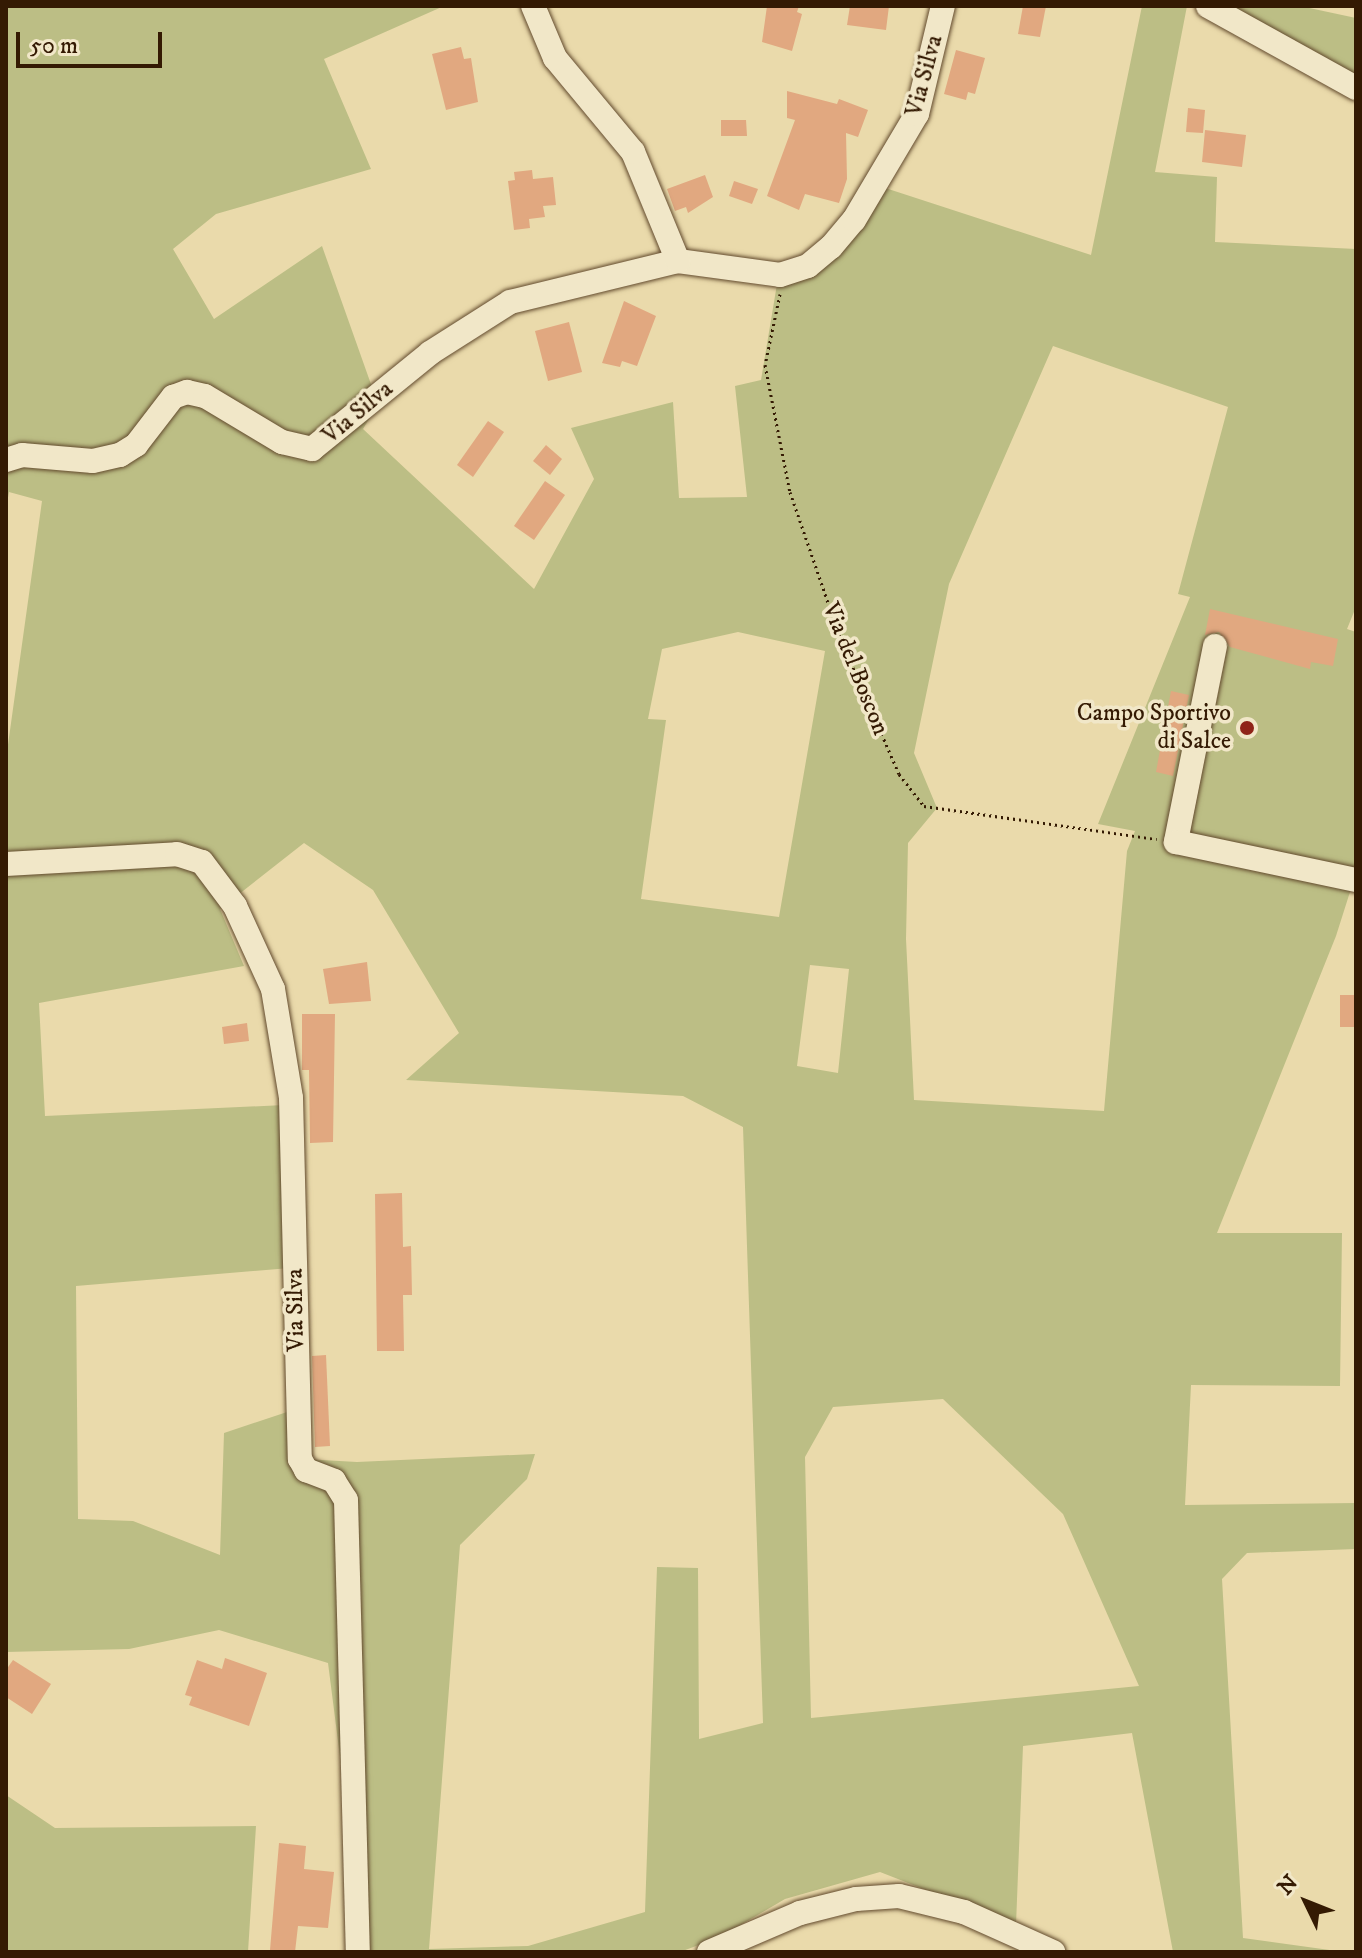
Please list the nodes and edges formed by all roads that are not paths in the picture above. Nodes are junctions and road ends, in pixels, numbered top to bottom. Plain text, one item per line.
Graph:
1 (533, 6) edge
2 (943, 6) edge
3 (1208, 6) edge
4 (1356, 88) edge
5 (678, 261) junction
6 (6, 460) edge
7 (1215, 646) dead end
8 (6, 864) edge
9 (1356, 880) edge
10 (358, 1952) edge
11 (709, 1952) edge
12 (1053, 1952) edge

1 - 5 street
2 - 5 street, Via Silva
3 - 4 street
5 - 6 street, Via Silva
7 - 9 street
8 - 10 street, Via Silva
11 - 12 street

